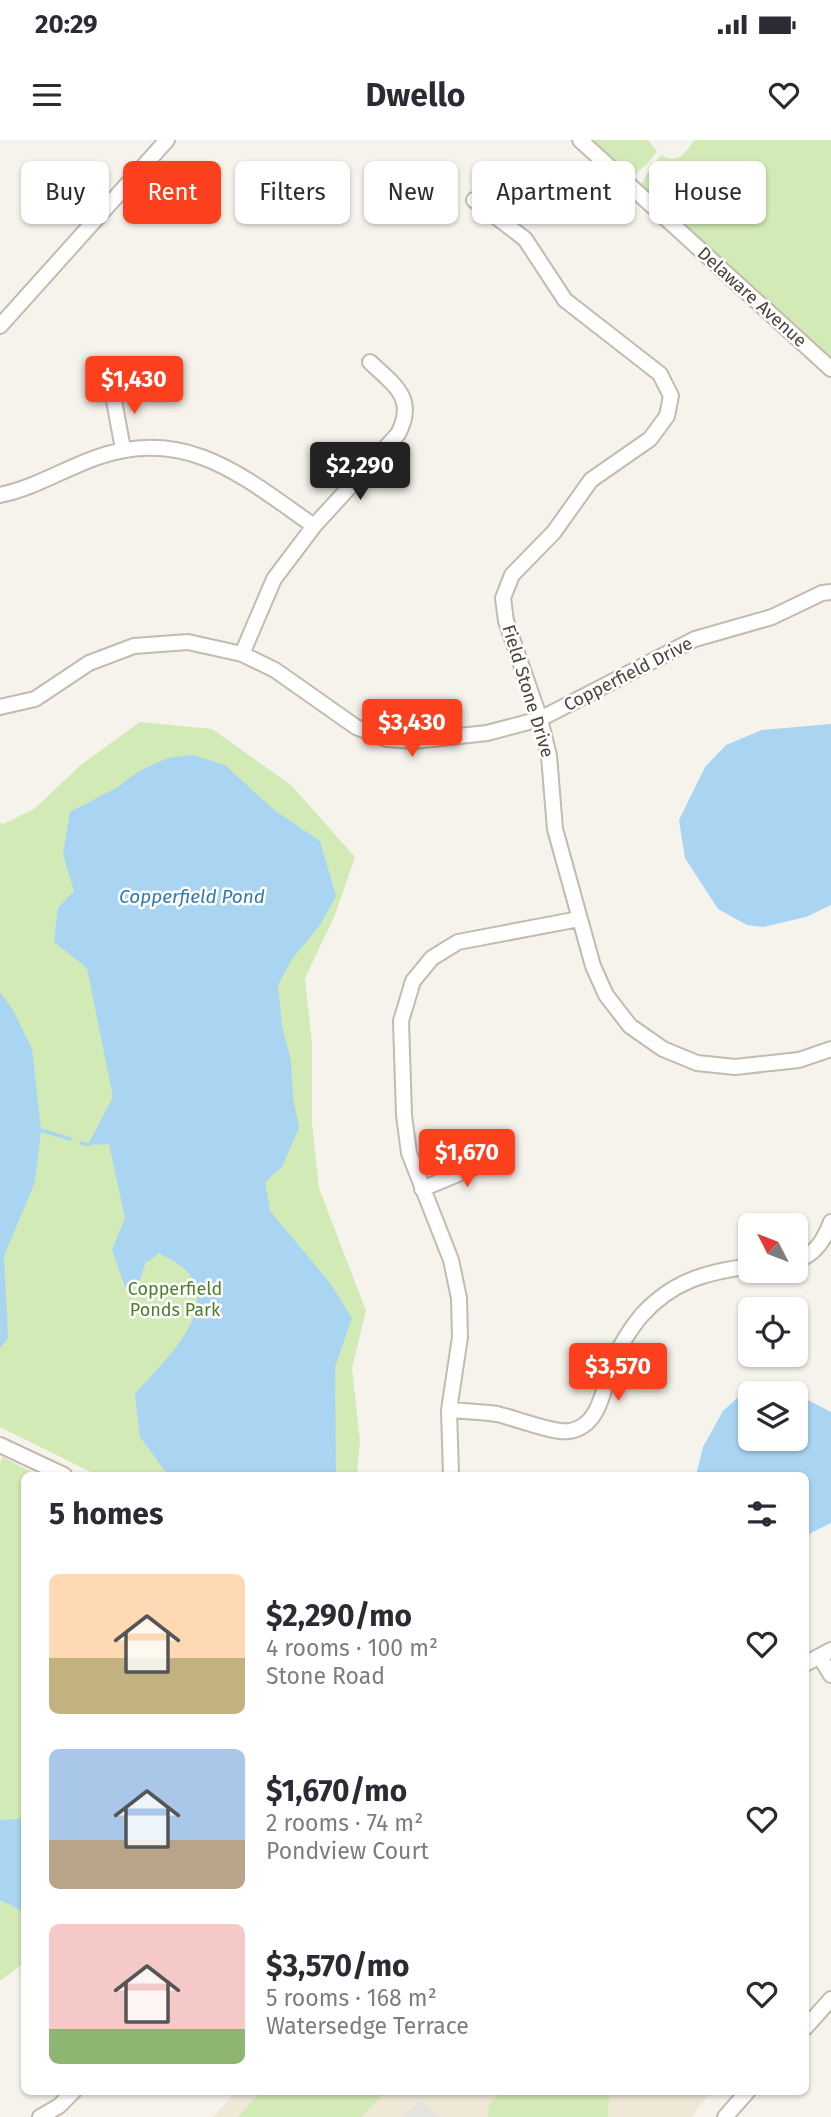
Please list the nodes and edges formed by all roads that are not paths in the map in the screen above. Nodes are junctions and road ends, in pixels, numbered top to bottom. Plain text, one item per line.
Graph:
1 (167, 140) edge
2 (580, 140) edge
3 (506, 224) edge
4 (0, 326) edge
5 (370, 362) dead end
6 (831, 369) edge
7 (112, 390) dead end
8 (122, 449) junction
9 (0, 495) edge
10 (314, 526) junction
11 (831, 592) edge
12 (243, 654) junction
13 (0, 707) edge
14 (540, 719) junction
15 (579, 919) junction
16 (830, 1053) edge
17 (499, 1157) dead end
18 (422, 1189) junction
19 (831, 1222) edge
20 (808, 1255) edge
21 (738, 1267) edge
22 (449, 1410) junction
23 (0, 1445) edge
24 (58, 1472) edge
25 (451, 1472) edge
26 (826, 1653) edge
27 (809, 1662) edge
28 (831, 1675) edge
29 (831, 1999) edge
30 (809, 2024) edge
31 (70, 2095) edge
32 (744, 2095) edge
33 (40, 2117) edge
34 (725, 2117) edge

1 - 4 street
2 - 6 street, Delaware Avenue
3 - 14 street, Field Stone Drive
5 - 10 street
7 - 8 street
8 - 9 street
8 - 10 street
10 - 12 street
11 - 14 street, Copperfield Drive
12 - 13 street, Copperfield Drive
12 - 14 street, Copperfield Drive
14 - 15 street, Field Stone Drive
15 - 16 street, Field Stone Drive
15 - 18 street
17 - 18 street
18 - 22 street
19 - 20 street
21 - 22 street
22 - 25 street
23 - 24 street
26 - 27 street
26 - 28 street
29 - 30 street
31 - 33 street
32 - 34 street

